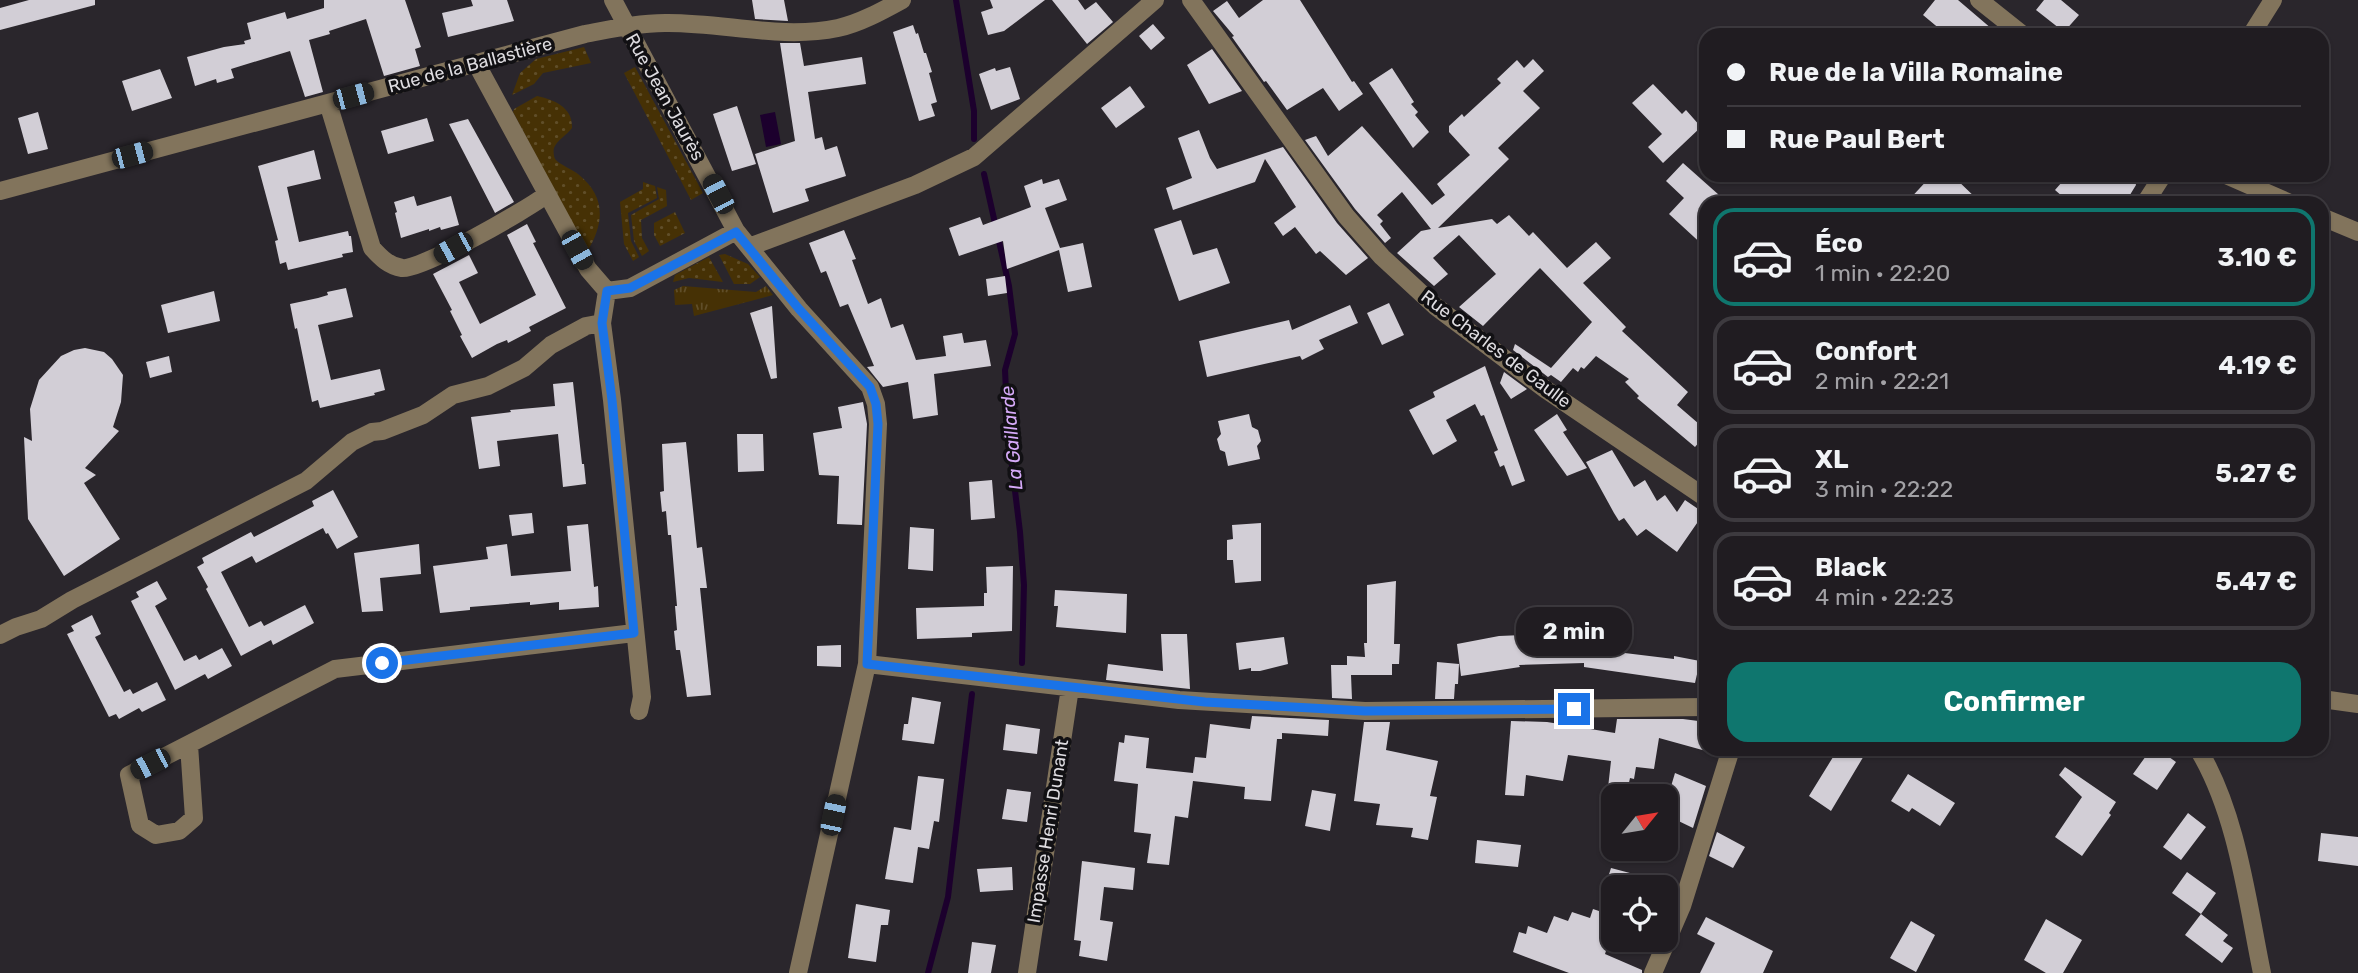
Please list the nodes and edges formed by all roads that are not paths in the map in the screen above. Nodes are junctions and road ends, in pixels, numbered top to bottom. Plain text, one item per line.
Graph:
1 (613, 0) edge
2 (902, 0) edge
3 (1155, 0) edge
4 (1191, 0) edge
5 (1979, 0) edge
6 (2273, 0) edge
7 (626, 26) junction
8 (2014, 28) edge
9 (2255, 28) edge
10 (476, 63) junction
11 (328, 103) junction
12 (2242, 182) edge
13 (0, 191) edge
14 (546, 195) junction
15 (2274, 196) edge
16 (2329, 220) edge
17 (736, 232) junction
18 (2358, 232) edge
19 (749, 247) junction
20 (607, 291) junction
21 (602, 323) junction
22 (1699, 493) edge
23 (634, 633) junction
24 (0, 635) edge
25 (867, 664) junction
26 (1070, 688) junction
27 (2329, 700) edge
28 (2358, 704) edge
29 (1699, 707) edge
30 (639, 711) dead end
31 (189, 744) junction
32 (1729, 756) edge
33 (2203, 756) edge
34 (798, 973) edge
35 (1027, 973) edge
36 (1653, 973) edge
37 (2262, 973) edge

1 - 7 street, Rue Jean Jaurès
2 - 7 street, Rue de la Ballastière
3 - 19 street
4 - 22 street, Rue Charles de Gaulle
5 - 8 street
6 - 9 street
7 - 10 street, Rue de la Ballastière
7 - 17 street, Rue Jean Jaurès
10 - 11 street, Rue de la Ballastière
10 - 14 street
11 - 13 street, Rue de la Ballastière
11 - 14 street
12 - 15 street
14 - 20 street
16 - 18 street
17 - 19 street, Rue Jean Jaurès
17 - 20 street
19 - 25 street, Rue Jean Jaurès
20 - 21 street
21 - 23 street
21 - 24 street
23 - 30 street
23 - 31 street
25 - 26 street
25 - 34 street, Rue Jean Jaurès
26 - 29 street
26 - 35 street, Impasse Henri Dunant
27 - 28 street
31 - 31 street
32 - 36 street
33 - 37 street

